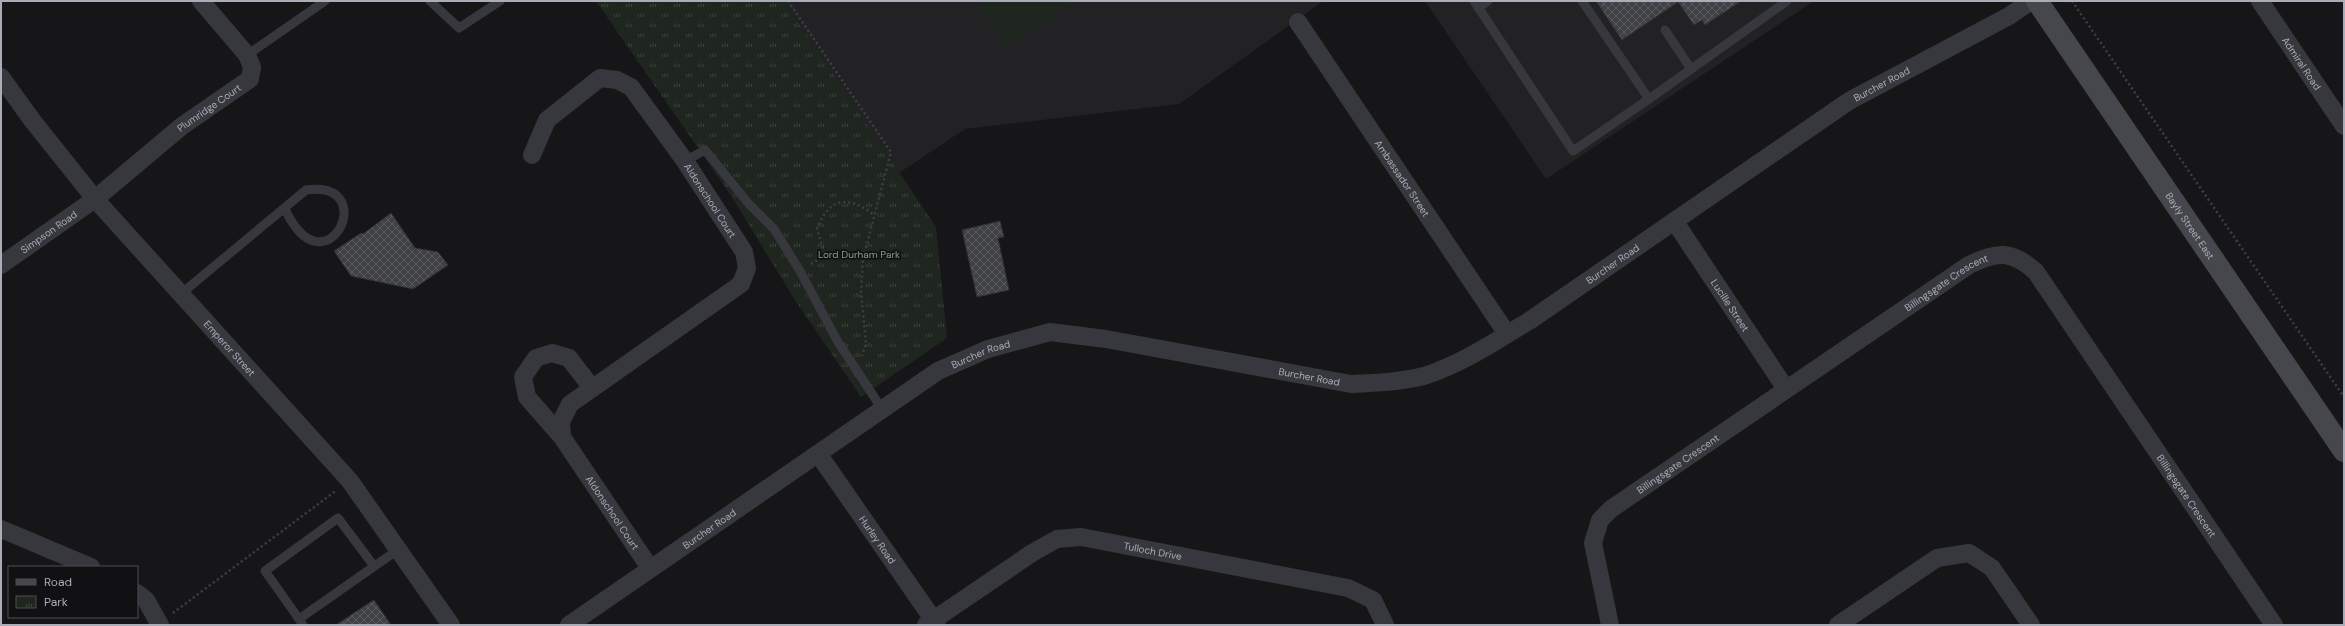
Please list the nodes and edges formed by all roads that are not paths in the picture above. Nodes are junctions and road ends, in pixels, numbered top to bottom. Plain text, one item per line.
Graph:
1 (201, 1) edge
2 (325, 1) edge
3 (430, 1) edge
4 (500, 1) edge
5 (1488, 1) edge
6 (1582, 1) edge
7 (1787, 1) edge
8 (2031, 1) edge
9 (2037, 1) edge
10 (2260, 1) edge
11 (1476, 4) edge
12 (1298, 22) dead end
13 (1665, 30) dead end
14 (247, 55) junction
15 (1691, 69) junction
16 (1, 77) edge
17 (1649, 98) junction
18 (2344, 126) edge
19 (532, 155) dead end
20 (685, 161) junction
21 (95, 199) junction
22 (285, 209) junction
23 (1675, 222) junction
24 (1, 265) edge
25 (182, 293) junction
26 (1507, 334) junction
27 (592, 388) junction
28 (1786, 389) junction
29 (882, 409) junction
30 (562, 437) junction
31 (2344, 451) edge
32 (819, 455) junction
33 (1, 529) edge
34 (399, 550) junction
35 (89, 566) edge
36 (374, 566) junction
37 (650, 568) junction
38 (138, 594) edge
39 (301, 622) edge
40 (932, 623) edge
41 (160, 624) edge
42 (451, 625) edge
43 (569, 625) edge
44 (1385, 625) edge
45 (1610, 625) edge
46 (1838, 625) edge
47 (2031, 625) edge
48 (2274, 625) edge

1 - 14 street, Plumridge Court
2 - 14 lane
3 - 4 lane
5 - 11 lane
6 - 17 lane
7 - 15 lane
8 - 23 street, Burcher Road
9 - 31 main road, Bayly Street East
10 - 18 street, Admiral Road
11 - 17 lane
12 - 26 street, Ambassador Street
13 - 15 lane
14 - 21 street, Plumridge Court
15 - 17 lane
16 - 21 street, Emperor Street
19 - 20 street, Aldonschool Court
20 - 27 street, Aldonschool Court
20 - 29 lane
21 - 24 street, Simpson Road
21 - 25 street, Emperor Street
22 - 22 lane
22 - 25 lane
23 - 26 street, Burcher Road
23 - 28 street, Lucille Street
25 - 34 street, Emperor Street
26 - 29 street, Burcher Road
27 - 30 street, Aldonschool Court
27 - 30 street, Aldonschool Court
28 - 45 street, Billingsgate Crescent
28 - 48 street, Billingsgate Crescent
29 - 32 street, Burcher Road
30 - 37 street, Aldonschool Court
32 - 37 street, Burcher Road
32 - 40 street, Hurley Road
33 - 35 street
34 - 36 lane
34 - 42 street, Emperor Street
36 - 39 lane
36 - 39 lane
37 - 43 street, Burcher Road
38 - 41 street
40 - 44 street, Tulloch Drive
46 - 47 street

